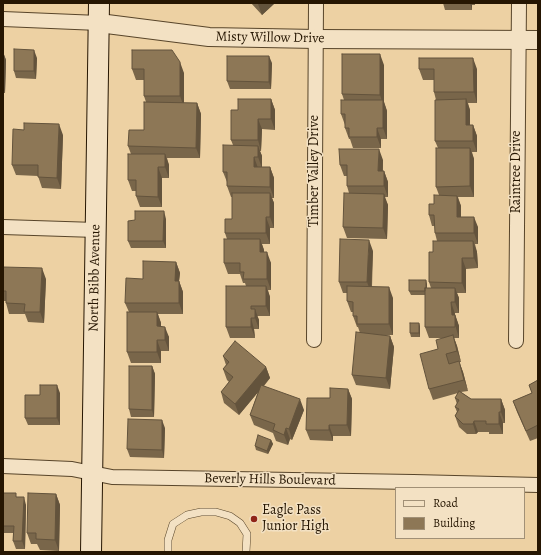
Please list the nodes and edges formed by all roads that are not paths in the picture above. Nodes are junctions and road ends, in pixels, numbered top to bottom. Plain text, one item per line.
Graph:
1 (99, 3) edge
2 (316, 3) edge
3 (519, 3) edge
4 (3, 19) edge
5 (99, 23) junction
6 (316, 39) junction
7 (518, 40) junction
8 (538, 40) edge
9 (3, 226) edge
10 (96, 230) junction
11 (314, 340) dead end
12 (516, 341) dead end
13 (3, 466) edge
14 (92, 473) junction
15 (538, 485) edge
16 (91, 552) edge
17 (168, 552) edge
18 (246, 552) edge

1 - 5 main road, North Bibb Avenue
2 - 6 street, Timber Valley Drive
3 - 7 street, Raintree Drive
4 - 5 street, Misty Willow Drive
5 - 6 street, Misty Willow Drive
5 - 10 main road, North Bibb Avenue
6 - 7 street, Misty Willow Drive
6 - 11 street, Timber Valley Drive
7 - 8 street, Misty Willow Drive
7 - 12 street, Raintree Drive
9 - 10 street
10 - 14 main road, North Bibb Avenue
13 - 14 street, Beverly Hills Boulevard
14 - 15 street, Beverly Hills Boulevard
14 - 16 main road, North Bibb Avenue
17 - 18 lane

